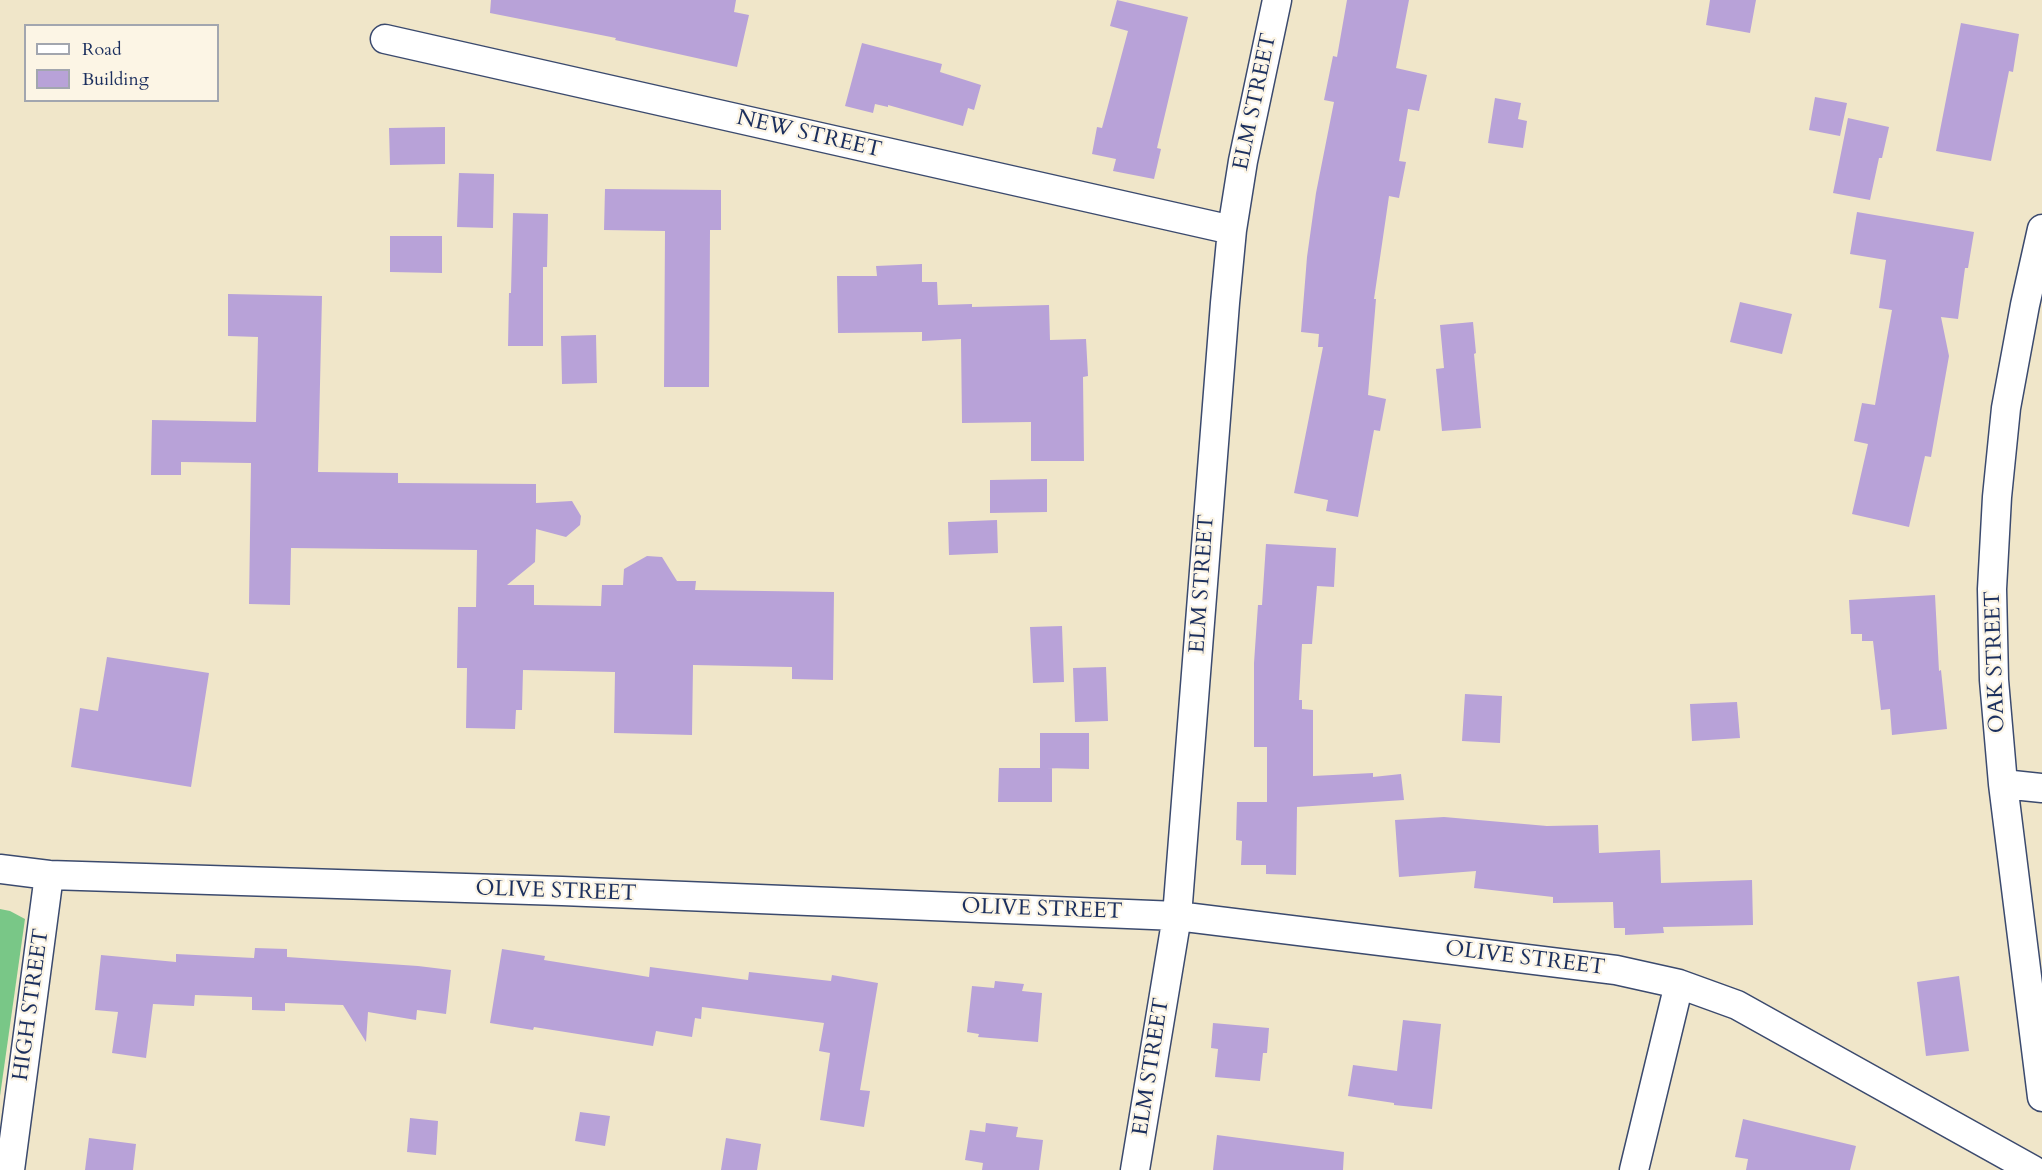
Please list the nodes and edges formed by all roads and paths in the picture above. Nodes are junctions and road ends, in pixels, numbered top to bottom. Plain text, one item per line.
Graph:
1 (1277, 0) edge
2 (385, 39) dead end
3 (2042, 229) edge
4 (1232, 230) junction
5 (2034, 307) edge
6 (2003, 784) junction
7 (2042, 788) edge
8 (0, 869) edge
9 (49, 875) junction
10 (1177, 916) junction
11 (1679, 984) junction
12 (2042, 1097) edge
13 (10, 1170) edge
14 (1135, 1170) edge
15 (1634, 1170) edge
16 (2033, 1170) edge

1 - 4 street, ELM STREET
2 - 4 street, NEW STREET
3 - 5 street, OAK STREET
4 - 10 street, ELM STREET
5 - 6 street, OAK STREET
6 - 7 street
6 - 12 street, OAK STREET
8 - 9 street, OLIVE STREET
9 - 10 street, OLIVE STREET
9 - 13 street, HIGH STREET
10 - 11 street, OLIVE STREET
10 - 14 street, ELM STREET
11 - 15 street
11 - 16 street, OLIVE STREET

